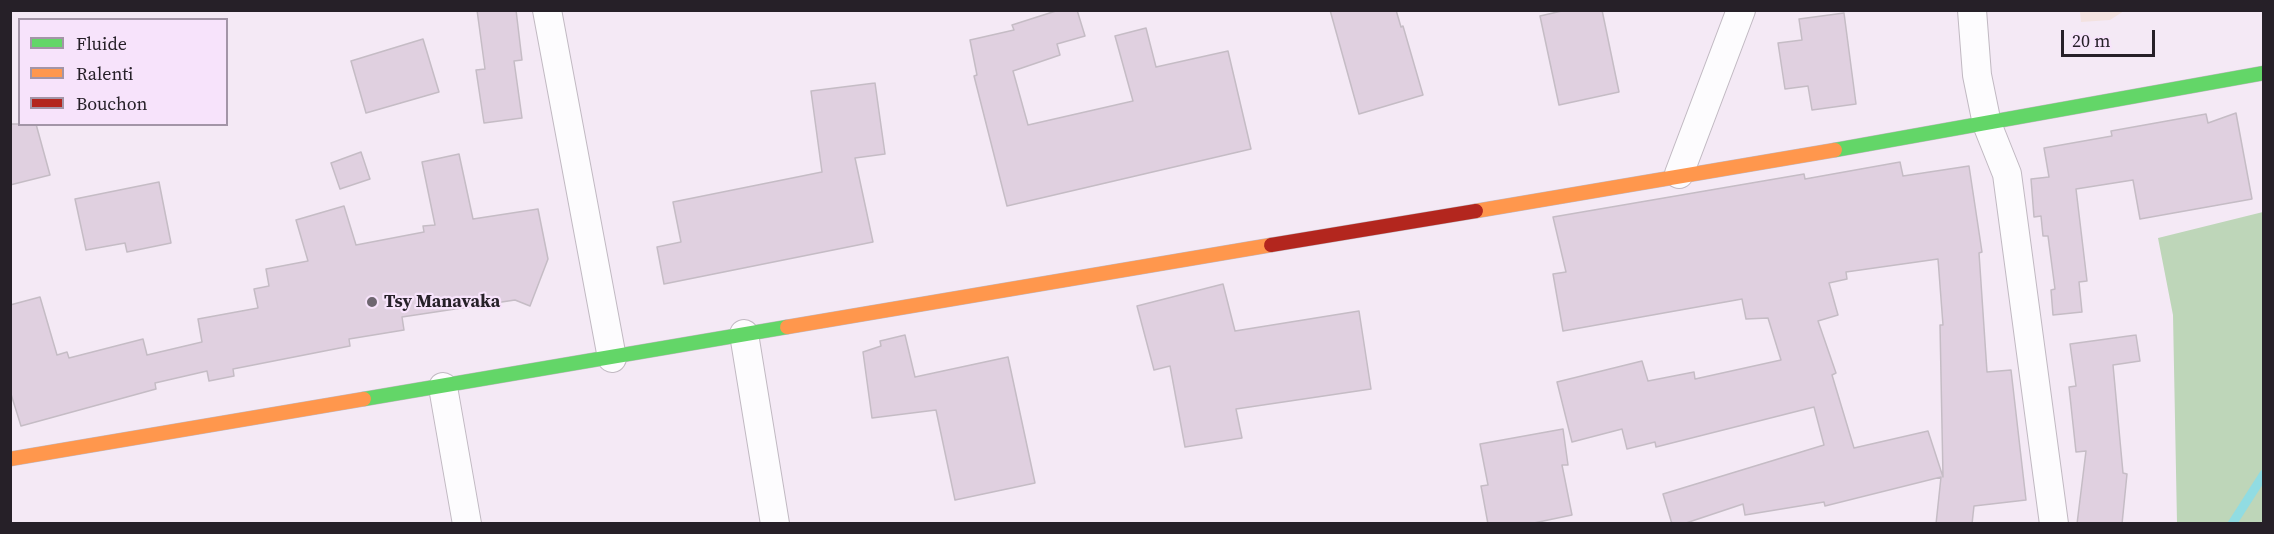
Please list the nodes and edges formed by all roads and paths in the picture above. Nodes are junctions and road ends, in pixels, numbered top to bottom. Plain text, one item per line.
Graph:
1 (547, 10) edge
2 (1741, 10) edge
3 (1972, 10) edge
4 (2264, 73) edge
5 (1987, 124) junction
6 (1679, 174) junction
7 (744, 334) junction
8 (612, 358) junction
9 (443, 387) junction
10 (10, 459) edge
11 (467, 524) edge
12 (775, 524) edge
13 (2054, 524) edge

1 - 8 street
2 - 6 street
3 - 5 street
4 - 5 main road
5 - 6 main road
5 - 13 street
6 - 7 main road
7 - 8 main road
7 - 12 street
8 - 9 main road
9 - 10 main road
9 - 11 street

